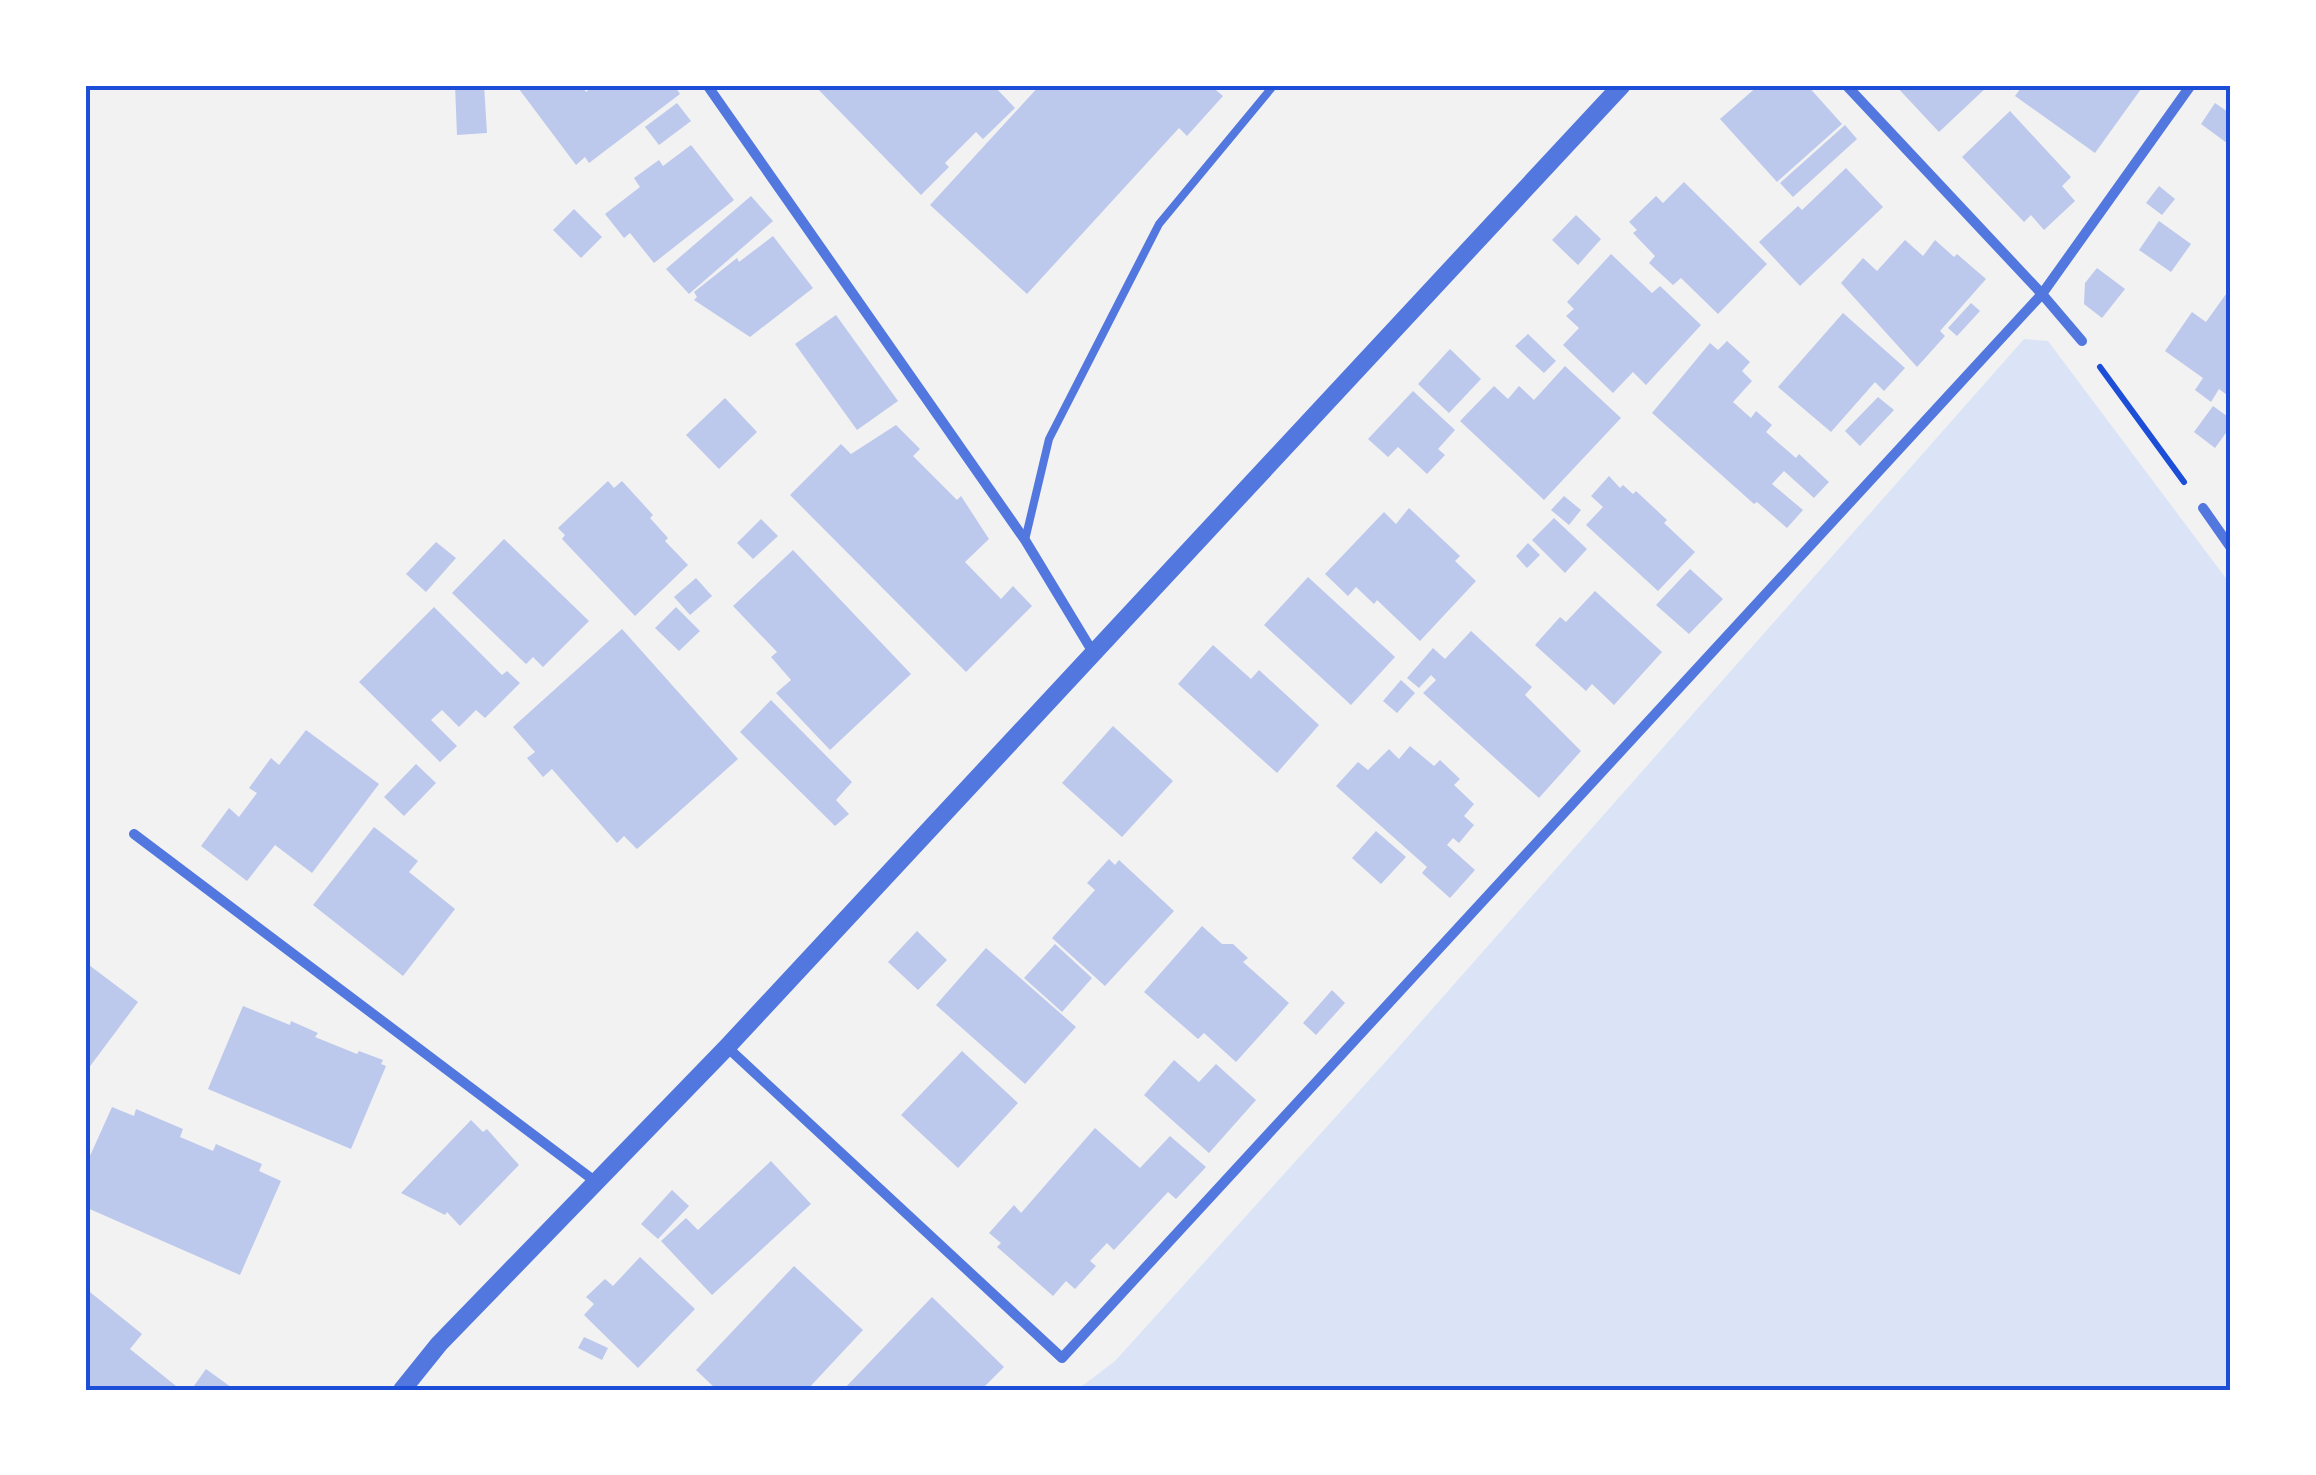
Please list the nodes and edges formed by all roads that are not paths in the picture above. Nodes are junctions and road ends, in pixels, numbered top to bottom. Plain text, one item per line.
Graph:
1 (707, 85) edge
2 (1274, 85) edge
3 (1622, 85) edge
4 (1846, 85) edge
5 (2191, 85) edge
6 (2042, 294) junction
7 (2082, 342) road end
8 (2203, 508) road end
9 (1025, 540) junction
10 (2231, 548) edge
11 (1094, 654) junction
12 (134, 834) dead end
13 (727, 1047) junction
14 (596, 1182) junction
15 (402, 1390) edge

1 - 9 street
2 - 9 lane
3 - 11 street
4 - 6 street
5 - 6 street
6 - 7 street
6 - 13 street
8 - 10 street
9 - 11 street
11 - 13 street
12 - 14 street
13 - 14 street
14 - 15 street

